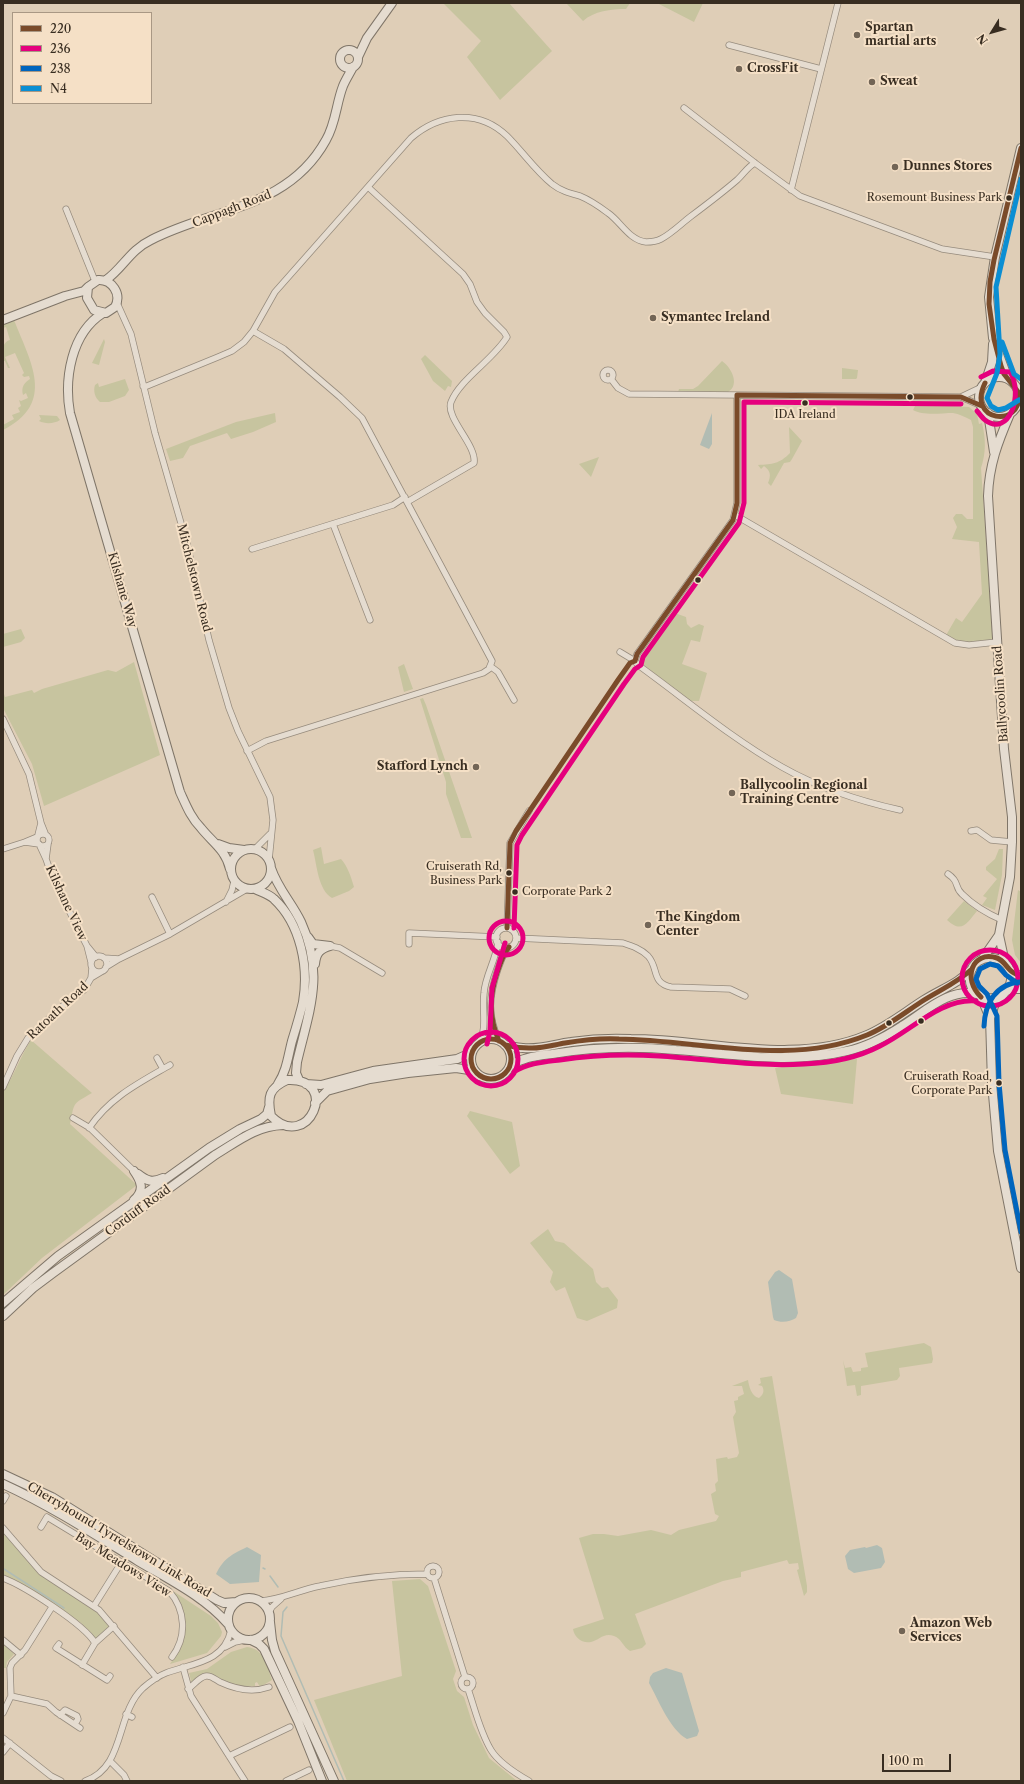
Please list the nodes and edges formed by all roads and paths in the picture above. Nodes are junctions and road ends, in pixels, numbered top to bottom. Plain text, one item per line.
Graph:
1 (392, 3) edge
2 (838, 3) edge
3 (367, 38) junction
4 (729, 45) dead end
5 (351, 51) junction
6 (358, 58) junction
7 (344, 66) junction
8 (353, 67) junction
9 (821, 69) junction
10 (344, 84) junction
11 (684, 108) dead end
12 (1021, 148) edge
13 (755, 163) junction
14 (368, 187) junction
15 (791, 190) junction
16 (66, 209) dead end
17 (995, 257) junction
18 (119, 270) junction
19 (106, 280) junction
20 (95, 281) junction
21 (88, 287) junction
22 (115, 290) junction
23 (78, 293) junction
24 (87, 298) junction
25 (117, 303) junction
26 (91, 306) junction
27 (106, 312) junction
28 (122, 318) junction
29 (3, 320) edge
30 (88, 326) junction
31 (253, 331) junction
32 (993, 338) junction
33 (611, 379) dead end
34 (1008, 379) junction
35 (984, 385) junction
36 (143, 386) junction
37 (1018, 387) edge
38 (737, 395) junction
39 (961, 397) junction
40 (982, 406) junction
41 (1016, 410) edge
42 (988, 413) junction
43 (994, 453) junction
44 (406, 500) junction
45 (735, 515) junction
46 (332, 524) junction
47 (252, 548) dead end
48 (370, 620) dead end
49 (997, 642) junction
50 (620, 652) dead end
51 (635, 661) junction
52 (490, 666) junction
53 (514, 700) dead end
54 (3, 719) edge
55 (248, 750) junction
56 (900, 810) dead end
57 (529, 811) dead end
58 (41, 823) junction
59 (971, 831) dead end
60 (45, 833) junction
61 (271, 833) junction
62 (37, 836) junction
63 (25, 842) junction
64 (1012, 842) junction
65 (48, 844) junction
66 (218, 844) junction
67 (39, 845) junction
68 (3, 849) edge
69 (255, 849) junction
70 (245, 850) junction
71 (46, 859) junction
72 (269, 860) junction
73 (271, 868) junction
74 (230, 869) junction
75 (948, 874) dead end
76 (234, 881) junction
77 (251, 889) junction
78 (152, 897) dead end
79 (226, 902) junction
80 (1002, 920) junction
81 (507, 928) junction
82 (170, 934) junction
83 (999, 935) junction
84 (307, 936) junction
85 (516, 938) junction
86 (497, 940) junction
87 (409, 944) dead end
88 (87, 946) junction
89 (330, 946) junction
90 (509, 947) junction
91 (96, 957) junction
92 (104, 958) junction
93 (983, 958) junction
94 (119, 959) junction
95 (92, 965) junction
96 (1007, 966) junction
97 (106, 967) junction
98 (972, 969) junction
99 (101, 972) junction
100 (382, 973) dead end
101 (314, 974) junction
102 (1021, 977) edge
103 (91, 978) junction
104 (1021, 989) edge
105 (1005, 993) junction
106 (979, 995) junction
107 (745, 996) dead end
108 (990, 1018) junction
109 (480, 1042) junction
110 (502, 1043) junction
111 (473, 1049) junction
112 (157, 1058) dead end
113 (170, 1065) dead end
114 (510, 1066) junction
115 (163, 1069) junction
116 (479, 1076) junction
117 (302, 1082) junction
118 (278, 1084) junction
119 (3, 1087) edge
120 (316, 1103) junction
121 (269, 1107) junction
122 (73, 1118) dead end
123 (283, 1125) junction
124 (89, 1128) junction
125 (190, 1162) junction
126 (134, 1171) junction
127 (99, 1228) junction
128 (1021, 1268) edge
129 (3, 1303) edge
130 (3, 1316) edge
131 (3, 1474) edge
132 (3, 1484) edge
133 (41, 1527) dead end
134 (3, 1528) edge
135 (121, 1563) junction
136 (427, 1574) junction
137 (3, 1578) edge
138 (434, 1578) junction
139 (283, 1598) junction
140 (260, 1601) junction
141 (236, 1602) junction
142 (94, 1606) junction
143 (52, 1607) junction
144 (269, 1612) junction
145 (270, 1622) junction
146 (114, 1626) junction
147 (229, 1627) junction
148 (3, 1640) edge
149 (248, 1640) junction
150 (94, 1643) junction
151 (59, 1644) dead end
152 (224, 1647) junction
153 (21, 1655) junction
154 (172, 1657) dead end
155 (82, 1665) junction
156 (183, 1667) junction
157 (110, 1676) dead end
158 (465, 1677) junction
159 (157, 1678) junction
160 (257, 1683) dead end
161 (269, 1687) dead end
162 (188, 1689) junction
163 (468, 1689) junction
164 (258, 1690) junction
165 (11, 1696) junction
166 (3, 1713) edge
167 (77, 1726) dead end
168 (290, 1727) dead end
169 (3, 1738) edge
170 (10, 1743) junction
171 (3, 1752) edge
172 (229, 1756) junction
173 (110, 1761) junction
174 (309, 1770) dead end
175 (49, 1778) edge
176 (61, 1781) edge
177 (85, 1781) edge
178 (127, 1781) edge
179 (245, 1781) edge
180 (286, 1781) edge
181 (322, 1781) edge
182 (334, 1781) edge
183 (529, 1781) edge

1 - 3 street, Cappagh Road
2 - 9 street
3 - 5 street, Cappagh Road
3 - 6 street, Cappagh Road
4 - 9 street
5 - 6 street
5 - 7 street, Cappagh Road
6 - 8 street, Cappagh Road
7 - 8 street
7 - 10 street, Cappagh Road
8 - 10 street, Cappagh Road
9 - 15 street
10 - 18 street, Cappagh Road
11 - 13 street
12 - 17 street
13 - 14 street
13 - 15 street
14 - 31 street
14 - 44 street
15 - 17 street
16 - 20 street
17 - 32 street
18 - 19 street, Cappagh Road
18 - 22 street, Cappagh Road
19 - 20 street
19 - 22 street
20 - 21 street
21 - 23 street
21 - 24 street
22 - 25 street
23 - 24 street
23 - 29 street
24 - 26 street
25 - 27 street
25 - 28 street, Mitchelstown Road
26 - 27 street
26 - 30 street, Kilshane Way
27 - 28 street
27 - 30 street, Kilshane Way
28 - 36 street, Mitchelstown Road
30 - 66 street, Kilshane Way
31 - 36 street
31 - 44 street
32 - 34 street
32 - 35 street
33 - 38 street
34 - 35 street
34 - 37 street
35 - 39 street
35 - 40 street
36 - 55 street, Mitchelstown Road
37 - 41 street
38 - 39 street
38 - 45 street
39 - 40 street
40 - 42 street
41 - 42 street
41 - 43 street, Ballycoolin Road
42 - 43 street, Ballycoolin Road
43 - 49 street, Ballycoolin Road
44 - 46 street
44 - 52 street
45 - 49 street
45 - 51 street
46 - 47 street
46 - 48 street
49 - 64 street, Ballycoolin Road
50 - 51 street
51 - 56 street
52 - 53 street
52 - 55 street
54 - 58 street
55 - 61 street, Mitchelstown Road
57 - 81 street
58 - 60 street
58 - 62 street
59 - 64 street
60 - 62 street
60 - 65 street
61 - 69 street
61 - 72 street, Mitchelstown Road
62 - 63 street
62 - 67 street
63 - 67 street
63 - 68 street
64 - 80 street, Ballycoolin Road
65 - 67 street
65 - 71 street, Kilshane View
66 - 70 street, Kilshane Way
66 - 74 street, Kilshane Way
67 - 71 street, Kilshane View
69 - 70 street
69 - 72 street
70 - 74 street
71 - 88 street, Kilshane View
72 - 73 street
73 - 77 street
73 - 84 street
74 - 76 street
75 - 80 street
76 - 77 street
76 - 79 street
77 - 79 street
77 - 118 street
78 - 82 street
79 - 82 street
80 - 83 street, Ballycoolin Road
81 - 85 street
81 - 86 street
82 - 94 street
83 - 93 street, Ballycoolin Road
83 - 96 street, Ballycoolin Road
84 - 89 street
84 - 101 street
85 - 90 street
85 - 107 street
86 - 87 street
86 - 90 street
86 - 109 street
88 - 91 street, Kilshane View
88 - 95 street, Kilshane View
89 - 100 street
89 - 101 street
90 - 110 street
91 - 92 street
91 - 95 street
92 - 94 street
92 - 97 street
93 - 96 street
93 - 98 street
94 - 97 street
95 - 99 street
95 - 103 street, Ratoath Road
96 - 102 street
96 - 105 street
97 - 99 street
98 - 106 street
98 - 110 street
99 - 103 street, Ratoath Road
101 - 117 street
103 - 119 street, Ratoath Road
104 - 105 street
105 - 106 street
105 - 108 street
106 - 108 street
106 - 114 street
108 - 128 street
109 - 110 street
109 - 111 street
110 - 114 street
111 - 116 street
111 - 117 street
112 - 115 street
113 - 115 street
114 - 116 street
115 - 124 street
116 - 120 street
117 - 118 street
117 - 120 street
118 - 121 street
120 - 123 street
121 - 123 street
121 - 125 street, Corduff Road
122 - 124 street
123 - 130 street, Corduff Road
124 - 126 street
125 - 126 street
125 - 127 street, Corduff Road
126 - 127 street
127 - 129 street, Corduff Road
131 - 141 street, Cherryhound Tyrrelstown Link Road
132 - 147 street, Cherryhound Tyrrelstown Link Road
133 - 135 street, Bay Meadows View
134 - 142 street
135 - 142 street
135 - 154 street, Bay Meadows View
136 - 138 street
136 - 138 street
136 - 139 street
137 - 143 street
138 - 158 street
139 - 140 street
139 - 144 street
140 - 141 street
140 - 144 street
141 - 147 street
142 - 146 street
143 - 150 street
143 - 153 street
144 - 145 street
145 - 149 street
145 - 182 street
146 - 150 street
146 - 159 street
147 - 149 street
147 - 152 street
148 - 153 street
149 - 152 street
149 - 181 street
150 - 155 street
151 - 155 street
152 - 156 street
153 - 165 street
155 - 157 street
156 - 159 street
156 - 162 street
158 - 163 street
158 - 163 street
159 - 173 street
160 - 164 street
161 - 164 street
162 - 164 street
162 - 172 street
163 - 183 street
165 - 166 street
165 - 167 street
168 - 172 street
169 - 170 street
170 - 171 street
170 - 175 street
172 - 179 street
173 - 177 street
173 - 178 street
174 - 180 street
175 - 176 street

